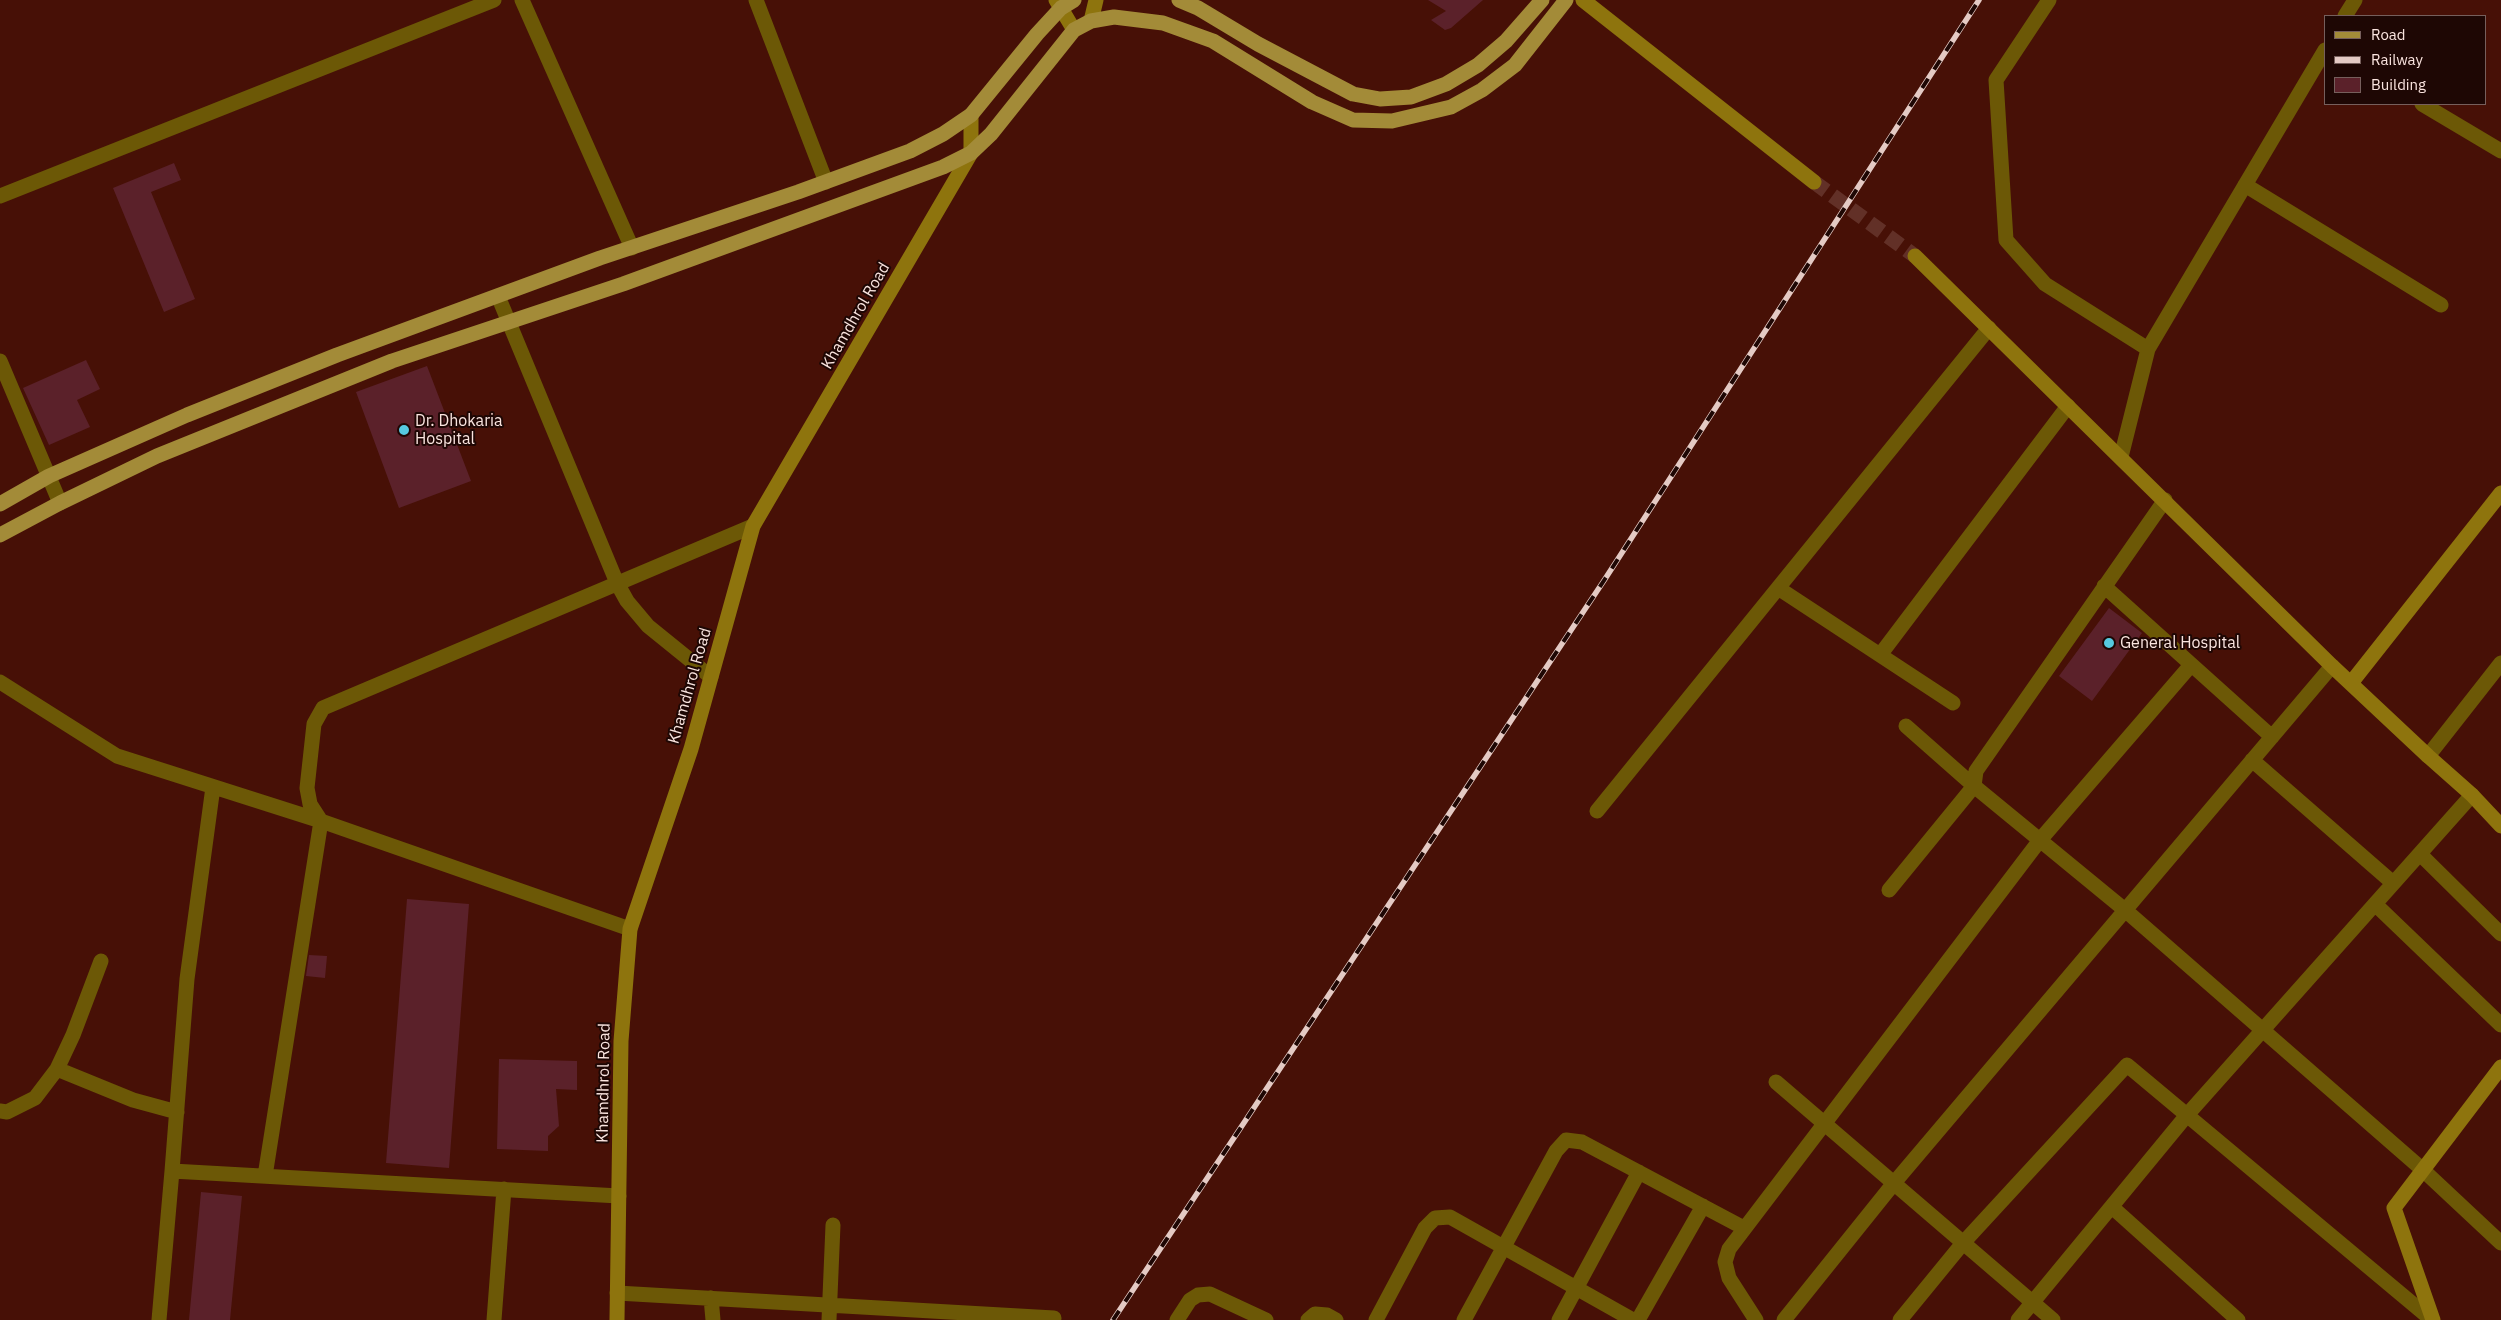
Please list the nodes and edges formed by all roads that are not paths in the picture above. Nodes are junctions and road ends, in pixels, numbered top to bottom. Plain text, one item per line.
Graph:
1 (494, 0) edge
2 (522, 0) edge
3 (756, 0) edge
4 (1074, 0) edge
5 (1096, 0) edge
6 (1179, 0) edge
7 (1542, 0) edge
8 (1566, 0) edge
9 (1583, 0) edge
10 (2049, 0) edge
11 (2354, 0) edge
12 (1059, 4) edge
13 (2346, 15) edge
14 (1091, 21) junction
15 (1074, 30) junction
16 (2324, 52) edge
17 (2424, 105) edge
18 (971, 115) junction
19 (2501, 151) edge
20 (971, 153) junction
21 (826, 182) junction
22 (1814, 182) tunnel mouth
23 (2244, 186) junction
24 (0, 196) edge
25 (632, 248) junction
26 (1915, 256) tunnel mouth
27 (498, 296) junction
28 (2441, 305) dead end
29 (509, 322) junction
30 (1989, 328) junction
31 (2148, 349) junction
32 (0, 361) edge
33 (2068, 406) junction
34 (2121, 457) junction
35 (49, 476) junction
36 (2501, 493) edge
37 (2164, 500) junction
38 (60, 503) junction
39 (0, 504) edge
40 (753, 526) junction
41 (0, 535) edge
42 (617, 584) junction
43 (2104, 586) junction
44 (1778, 588) junction
45 (1880, 655) junction
46 (2501, 663) edge
47 (2191, 665) junction
48 (2332, 666) junction
49 (711, 677) junction
50 (0, 682) edge
51 (2351, 683) junction
52 (1953, 703) dead end
53 (1906, 726) dead end
54 (2272, 737) junction
55 (2428, 756) junction
56 (2252, 760) junction
57 (1974, 786) junction
58 (212, 787) junction
59 (2472, 794) junction
60 (1598, 811) dead end
61 (321, 821) junction
62 (2500, 824) edge
63 (2040, 840) junction
64 (2420, 854) junction
65 (2393, 884) junction
66 (1890, 890) dead end
67 (2375, 904) junction
68 (2126, 910) junction
69 (630, 929) junction
70 (2501, 934) edge
71 (101, 961) dead end
72 (2501, 1025) edge
73 (2263, 1030) junction
74 (57, 1069) junction
75 (2498, 1077) edge
76 (1776, 1082) dead end
77 (0, 1111) edge
78 (177, 1112) junction
79 (2187, 1115) junction
80 (1824, 1124) junction
81 (2423, 1170) junction
82 (172, 1171) junction
83 (1639, 1172) junction
84 (265, 1176) junction
85 (1894, 1183) junction
86 (504, 1189) junction
87 (619, 1196) junction
88 (1703, 1206) junction
89 (2112, 1207) junction
90 (833, 1225) dead end
91 (1744, 1228) junction
92 (1963, 1243) junction
93 (2501, 1243) edge
94 (1504, 1247) junction
95 (1576, 1288) junction
96 (617, 1293) junction
97 (711, 1298) junction
98 (2032, 1303) junction
99 (829, 1312) edge
100 (1054, 1318) dead end
101 (159, 1320) edge
102 (494, 1320) edge
103 (617, 1320) edge
104 (713, 1320) edge
105 (1177, 1320) edge
106 (1266, 1320) edge
107 (1308, 1320) edge
108 (1336, 1320) edge
109 (1376, 1320) edge
110 (1464, 1320) edge
111 (1558, 1320) edge
112 (1633, 1320) edge
113 (1638, 1320) edge
114 (1756, 1320) edge
115 (1784, 1320) edge
116 (1900, 1320) edge
117 (2018, 1320) edge
118 (2053, 1320) edge
119 (2238, 1320) edge
120 (2433, 1320) edge

1 - 24 street
2 - 25 street
3 - 21 street
4 - 12 main road
5 - 14 street
6 - 7 main road
8 - 14 main road
9 - 22 street
10 - 31 street
11 - 13 street
12 - 15 street
12 - 18 main road
14 - 15 main road
15 - 20 main road
16 - 23 street
17 - 19 street
18 - 20 street
18 - 21 main road
20 - 29 main road
20 - 40 street, Khamdhrol Road
21 - 25 main road
23 - 28 street
23 - 31 street
25 - 27 main road
26 - 30 street
27 - 29 street
27 - 35 main road
29 - 38 main road
29 - 42 street
30 - 33 street
30 - 44 street
31 - 34 street
32 - 35 street
33 - 34 street
33 - 45 street
34 - 37 street
35 - 38 street
35 - 39 main road
36 - 51 street
37 - 43 street
37 - 48 street
38 - 41 main road
40 - 42 street
40 - 49 street, Khamdhrol Road
42 - 49 street
42 - 61 street
43 - 47 street
43 - 57 street
44 - 45 street
44 - 60 street
45 - 52 street
46 - 55 street
47 - 54 street
47 - 63 street
48 - 51 street
48 - 54 street
49 - 69 street, Khamdhrol Road
50 - 58 street
51 - 55 street
53 - 57 street
54 - 56 street
55 - 59 street
56 - 65 street
56 - 68 street
57 - 63 street
57 - 66 street
58 - 61 street
58 - 78 street
59 - 62 street
59 - 64 street
61 - 69 street
61 - 84 street
63 - 68 street
63 - 80 street
64 - 65 street
64 - 70 street
65 - 67 street
67 - 72 street
67 - 73 street
68 - 73 street
68 - 85 street
69 - 87 street, Khamdhrol Road
71 - 74 street
73 - 79 street
73 - 81 street
74 - 77 street
74 - 78 street
75 - 81 street
76 - 80 street
78 - 82 street
79 - 89 street
79 - 92 street
79 - 120 street
80 - 85 street
80 - 91 street
81 - 93 street
81 - 120 street
82 - 84 street
82 - 101 street
83 - 88 street
83 - 94 street
83 - 95 street
84 - 86 street
85 - 92 street
85 - 115 street
86 - 87 street
86 - 102 street
87 - 96 street, Khamdhrol Road
88 - 91 street
88 - 113 street
89 - 98 street
89 - 119 street
90 - 99 street
91 - 114 street
92 - 98 street
92 - 116 street
94 - 95 street
94 - 109 street
94 - 110 street
95 - 111 street
95 - 112 street
96 - 97 street
96 - 103 street, Khamdhrol Road
97 - 99 street
97 - 104 street
98 - 117 street
98 - 118 street
99 - 100 street
105 - 106 street
107 - 108 street

